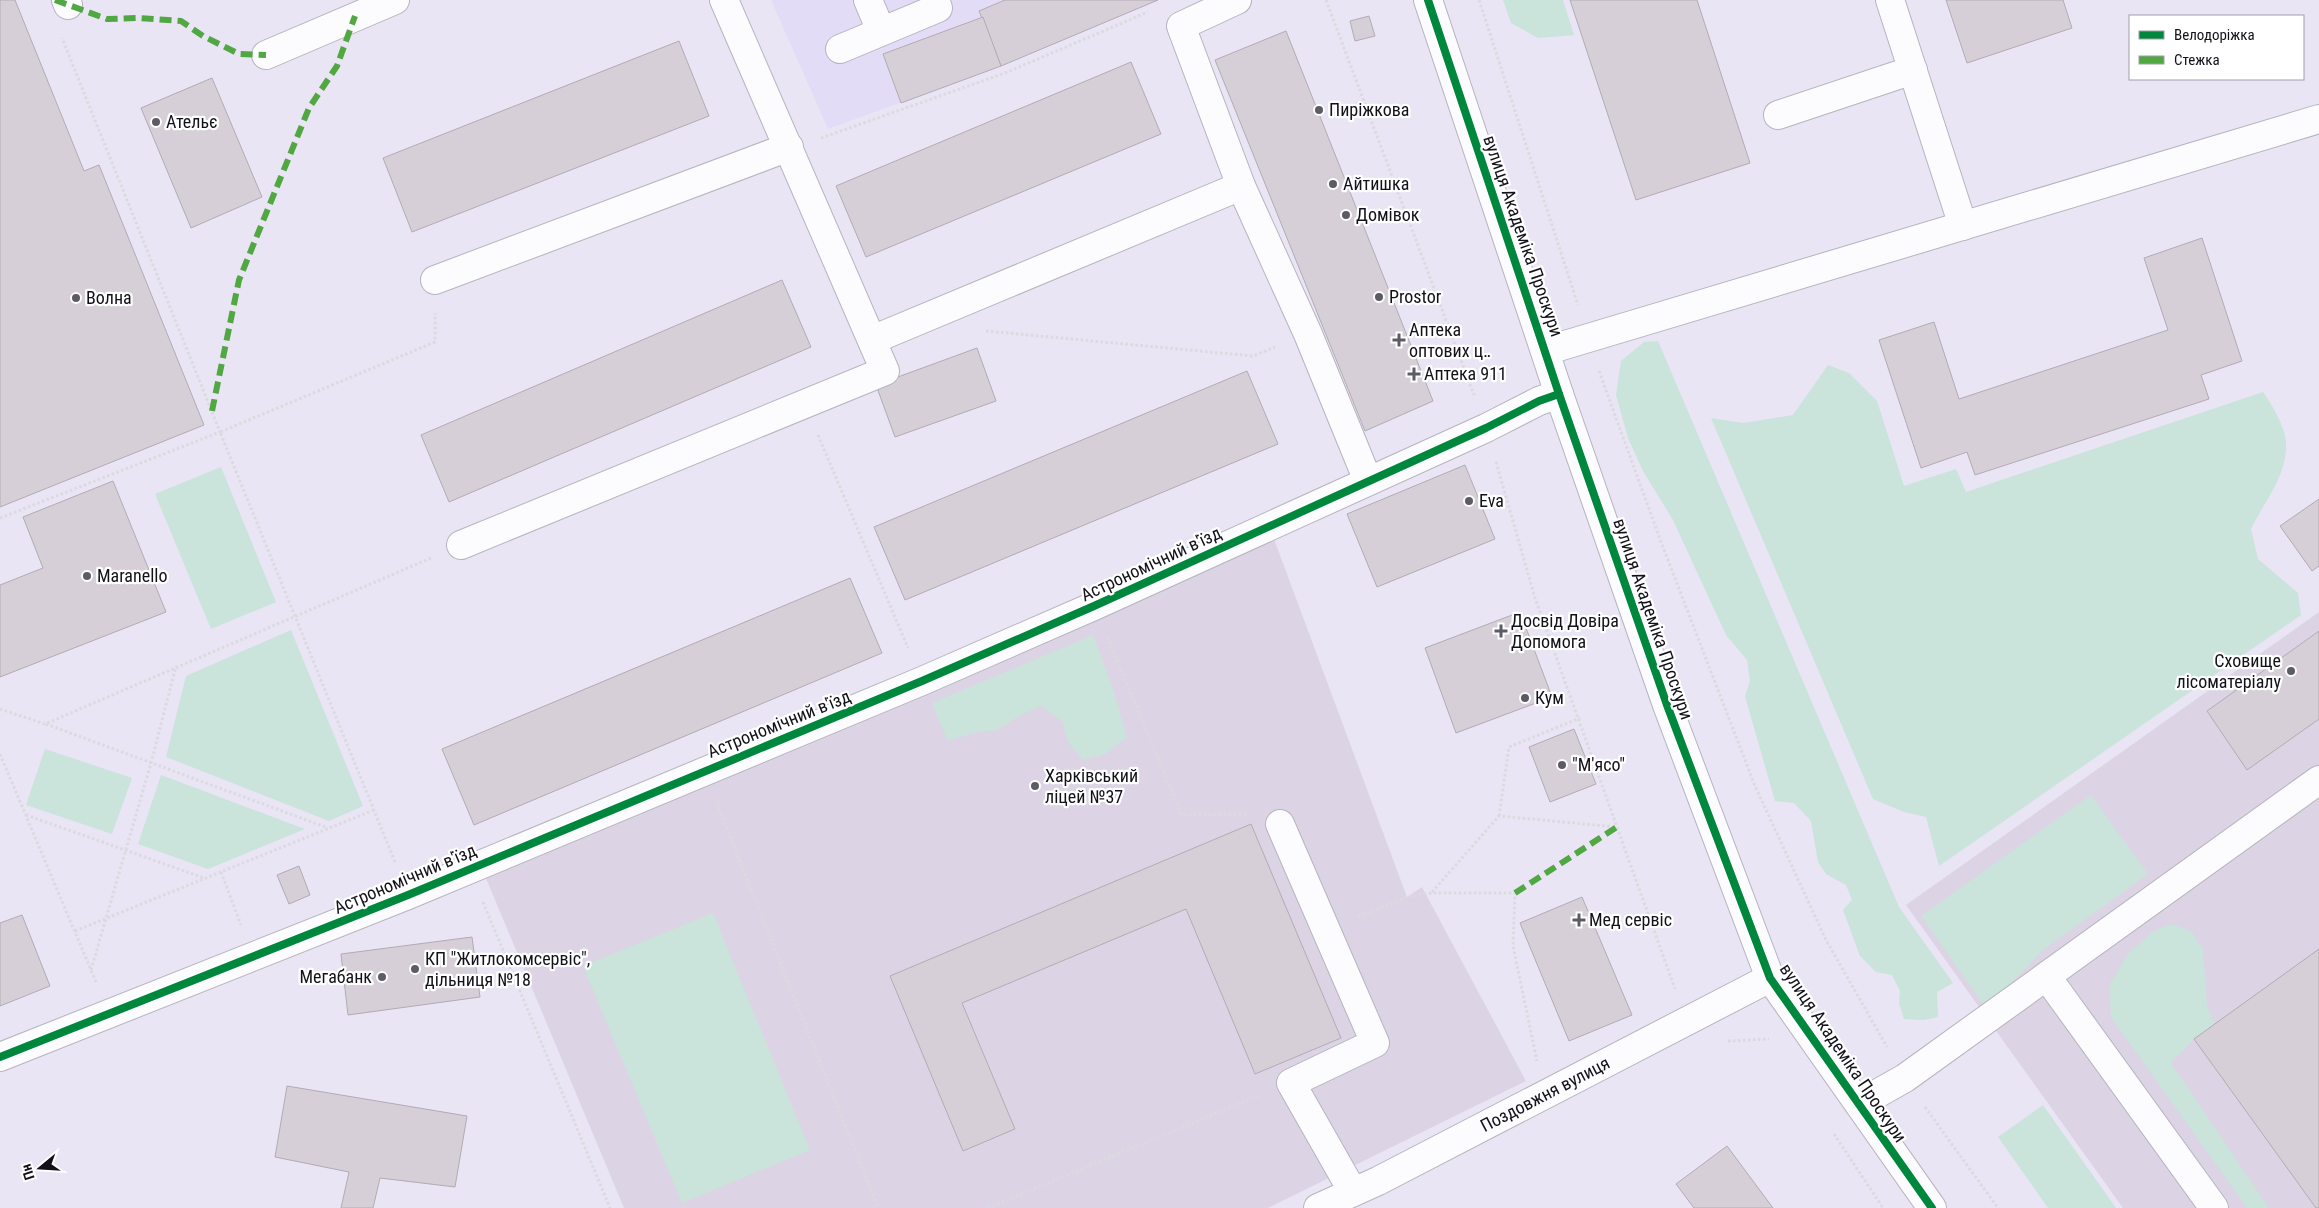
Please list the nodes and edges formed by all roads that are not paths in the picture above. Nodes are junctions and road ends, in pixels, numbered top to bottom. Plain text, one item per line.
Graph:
1 (395, 0) edge
2 (724, 0) edge
3 (868, 0) edge
4 (1237, 0) edge
5 (1428, 0) edge
6 (1890, 0) edge
7 (943, 3) edge
8 (881, 31) junction
9 (840, 49) dead end
10 (266, 55) dead end
11 (1913, 70) junction
12 (1778, 115) dead end
13 (2319, 119) edge
14 (789, 147) junction
15 (1241, 186) junction
16 (1963, 226) junction
17 (435, 280) road end
18 (872, 340) junction
19 (1545, 351) junction
20 (1559, 394) junction
21 (1368, 481) junction
22 (461, 545) road end
23 (2319, 780) edge
24 (1280, 824) road end
25 (2047, 977) junction
26 (1770, 978) junction
27 (0, 1058) edge
28 (1859, 1104) junction
29 (1353, 1192) junction
30 (1318, 1208) edge
31 (1932, 1208) edge
32 (2214, 1208) edge

1 - 10 street
2 - 14 street
3 - 8 street
4 - 15 street
5 - 19 street, вулиця Академіка Проскури
6 - 11 street
7 - 8 street
8 - 9 street
11 - 12 street
11 - 16 street
13 - 16 street
14 - 17 street
14 - 18 street
15 - 18 street
15 - 21 street
16 - 19 street
18 - 22 street
19 - 20 street, вулиця Академіка Проскури
20 - 21 street, Астрономічний в'їзд
20 - 26 street, вулиця Академіка Проскури
21 - 27 street, Астрономічний в'їзд
23 - 25 street
24 - 29 street
25 - 28 street
25 - 32 street
26 - 28 street, вулиця Академіка Проскури
26 - 29 street, Поздовжня вулиця
28 - 31 street, вулиця Академіка Проскури
29 - 30 street, Поздовжня вулиця

